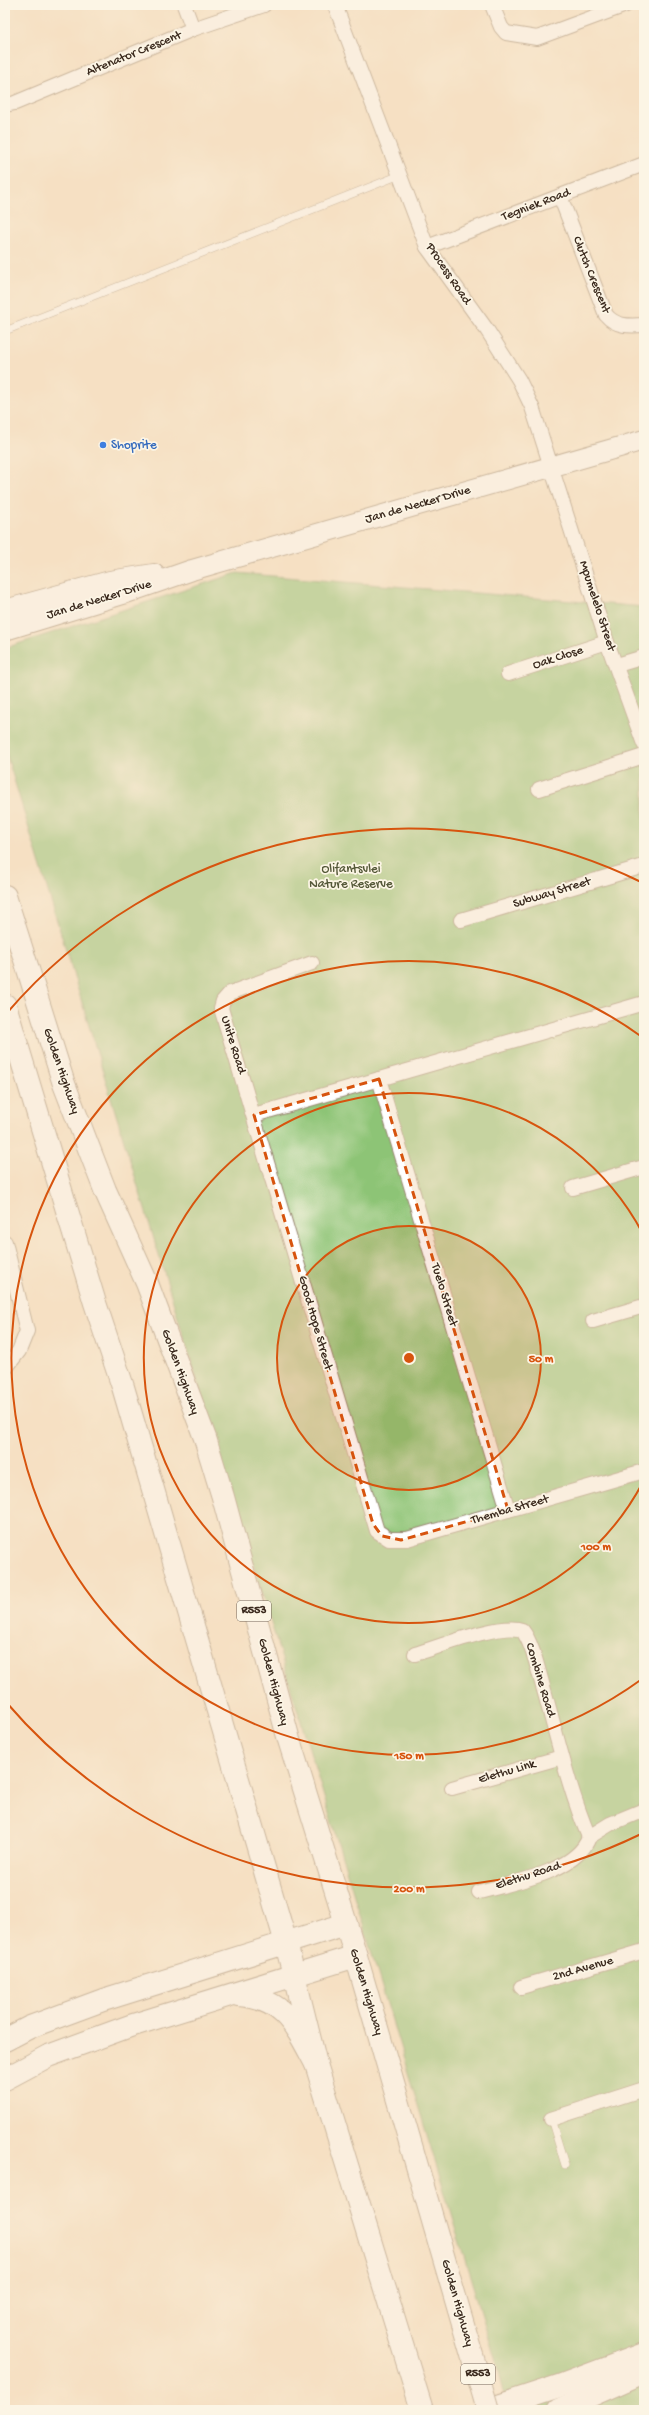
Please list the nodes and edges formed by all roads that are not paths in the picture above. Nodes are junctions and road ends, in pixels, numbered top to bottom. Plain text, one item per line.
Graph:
1 (184, 5) edge
2 (264, 5) edge
3 (335, 5) edge
4 (492, 5) edge
5 (626, 5) edge
6 (193, 29) junction
7 (5, 105) edge
8 (644, 164) edge
9 (400, 175) junction
10 (560, 196) junction
11 (428, 247) junction
12 (644, 325) edge
13 (5, 332) edge
14 (644, 440) edge
15 (552, 466) junction
16 (192, 570) junction
17 (5, 610) edge
18 (5, 630) edge
19 (607, 642) junction
20 (644, 657) edge
21 (617, 665) junction
22 (508, 674) dead end
23 (644, 744) edge
24 (644, 756) edge
25 (539, 789) dead end
26 (644, 866) edge
27 (5, 896) edge
28 (461, 920) dead end
29 (312, 963) dead end
30 (644, 1002) edge
31 (5, 1005) edge
32 (379, 1079) junction
33 (254, 1115) junction
34 (644, 1167) edge
35 (573, 1188) dead end
36 (5, 1242) edge
37 (644, 1306) edge
38 (593, 1321) dead end
39 (5, 1369) edge
40 (644, 1471) edge
41 (508, 1510) junction
42 (377, 1531) joint
43 (415, 1654) dead end
44 (562, 1757) junction
45 (452, 1788) dead end
46 (644, 1810) edge
47 (589, 1837) junction
48 (479, 1892) dead end
49 (346, 1924) junction
50 (286, 1942) junction
51 (644, 1951) edge
52 (356, 1956) junction
53 (296, 1976) junction
54 (521, 1987) dead end
55 (235, 1994) junction
56 (5, 2040) edge
57 (316, 2064) junction
58 (5, 2079) edge
59 (644, 2089) edge
60 (551, 2119) joint
61 (565, 2165) dead end
62 (644, 2354) edge
63 (644, 2372) edge
64 (422, 2410) edge
65 (487, 2410) edge
66 (558, 2410) edge

1 - 6 street
2 - 6 street, Altenator Crescent
3 - 9 street, Process Road
4 - 5 street
6 - 7 street, Altenator Crescent
8 - 10 street, Tegniek Road
9 - 11 street, Process Road
9 - 13 lane
10 - 11 street, Tegniek Road
10 - 12 street, Clutch Crescent
11 - 15 street, Process Road
14 - 15 main road, Jan de Necker Drive
15 - 16 main road, Jan de Necker Drive
15 - 19 street, Mpumelelo Street
16 - 17 main road, Jan de Necker Drive
16 - 18 main road, Jan de Necker Drive
19 - 21 street, Mpumelelo Street
19 - 22 street, Oak Close
20 - 21 street
21 - 23 street, Mpumelelo Street
24 - 25 street
26 - 28 street, Subway Street
27 - 49 main road, Golden Highway / R553
29 - 33 street, Unite Road
30 - 32 street
31 - 50 main road
32 - 33 street
32 - 41 street, Tuelo Street
33 - 42 street, Good Hope Street
34 - 35 street
36 - 39 street
37 - 38 street
40 - 41 street, Themba Street
41 - 42 street, Themba Street
43 - 44 street, Combine Road
44 - 45 street, Elethu Link
44 - 47 street, Combine Road
46 - 47 street
47 - 48 street, Elethu Road
49 - 50 main road
49 - 52 main road, Golden Highway / R553
50 - 53 main road
50 - 56 main road
51 - 54 street, 2nd Avenue
52 - 53 main road
52 - 65 main road, Golden Highway / R553, bridge
53 - 55 main road
53 - 57 main road
55 - 57 main road
55 - 58 main road
57 - 64 main road
59 - 60 street
60 - 61 lane
62 - 65 main road
63 - 66 main road

